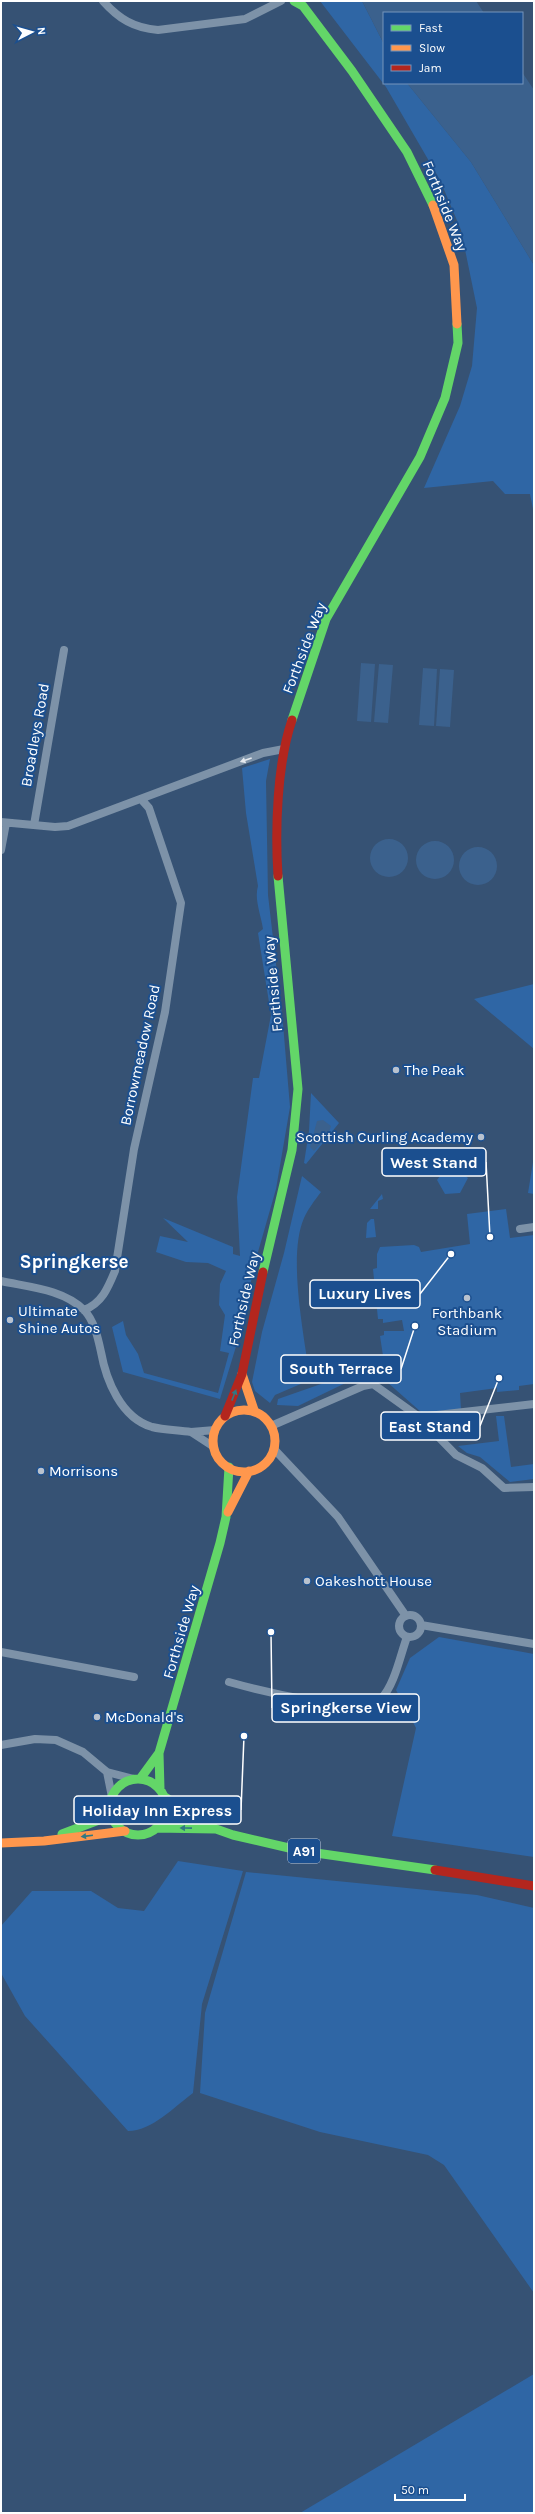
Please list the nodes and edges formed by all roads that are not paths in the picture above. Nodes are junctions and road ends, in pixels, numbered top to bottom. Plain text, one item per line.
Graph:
1 (103, 1) edge
2 (281, 1) edge
3 (294, 1) edge
4 (64, 650) dead end
5 (284, 749) junction
6 (141, 799) junction
7 (3, 823) edge
8 (34, 825) junction
9 (1, 850) edge
10 (534, 1227) edge
11 (520, 1229) dead end
12 (1, 1281) edge
13 (84, 1310) junction
14 (242, 1374) junction
15 (534, 1404) edge
16 (254, 1410) junction
17 (225, 1416) junction
18 (419, 1417) junction
19 (271, 1426) junction
20 (215, 1430) junction
21 (191, 1432) junction
22 (214, 1447) junction
23 (274, 1449) junction
24 (229, 1467) junction
25 (248, 1471) junction
26 (534, 1487) edge
27 (226, 1517) junction
28 (406, 1616) junction
29 (420, 1625) junction
30 (406, 1637) junction
31 (534, 1644) edge
32 (1, 1652) edge
33 (134, 1677) dead end
34 (229, 1682) dead end
35 (1, 1745) edge
36 (159, 1753) junction
37 (107, 1772) junction
38 (137, 1779) junction
39 (162, 1793) junction
40 (112, 1797) junction
41 (112, 1815) junction
42 (156, 1828) junction
43 (216, 1829) junction
44 (125, 1831) junction
45 (44, 1841) junction
46 (1, 1843) edge
47 (534, 1886) edge

1 - 2 street
3 - 5 street, Forthside Way
4 - 8 street, Broadleys Road
5 -> 6 street
5 - 14 street, Forthside Way
6 - 8 street
6 - 13 street, Borrowmeadow Road
7 - 8 street
7 - 9 street
10 - 11 street
12 - 13 street
13 - 21 street
14 - 16 street, Forthside Way
17 -> 14 street, Forthside Way
15 - 18 street
16 - 17 street
16 - 19 street
17 - 20 street
18 - 19 street
18 - 26 street
19 - 23 street
20 - 21 street
20 - 22 street
21 - 22 street
22 - 24 street
23 - 25 street
23 - 28 street
24 - 25 street
24 - 27 street, Forthside Way
25 - 27 street, Forthside Way
27 - 36 street, Forthside Way
28 - 29 street
28 - 30 street
29 - 30 street
29 - 31 street
30 - 34 street
32 - 33 street
35 - 37 street
36 - 38 street, Forthside Way
36 - 39 street, Forthside Way
37 - 38 street
37 - 40 street
38 - 39 street, A91
38 - 40 street
39 - 42 street
39 - 43 street, A91
40 - 41 street
41 - 44 street
41 - 45 street, A91
43 -> 42 street, A91
42 - 44 street, A91
43 - 47 street, A91
44 -> 45 street, A91
45 - 46 street, A91

